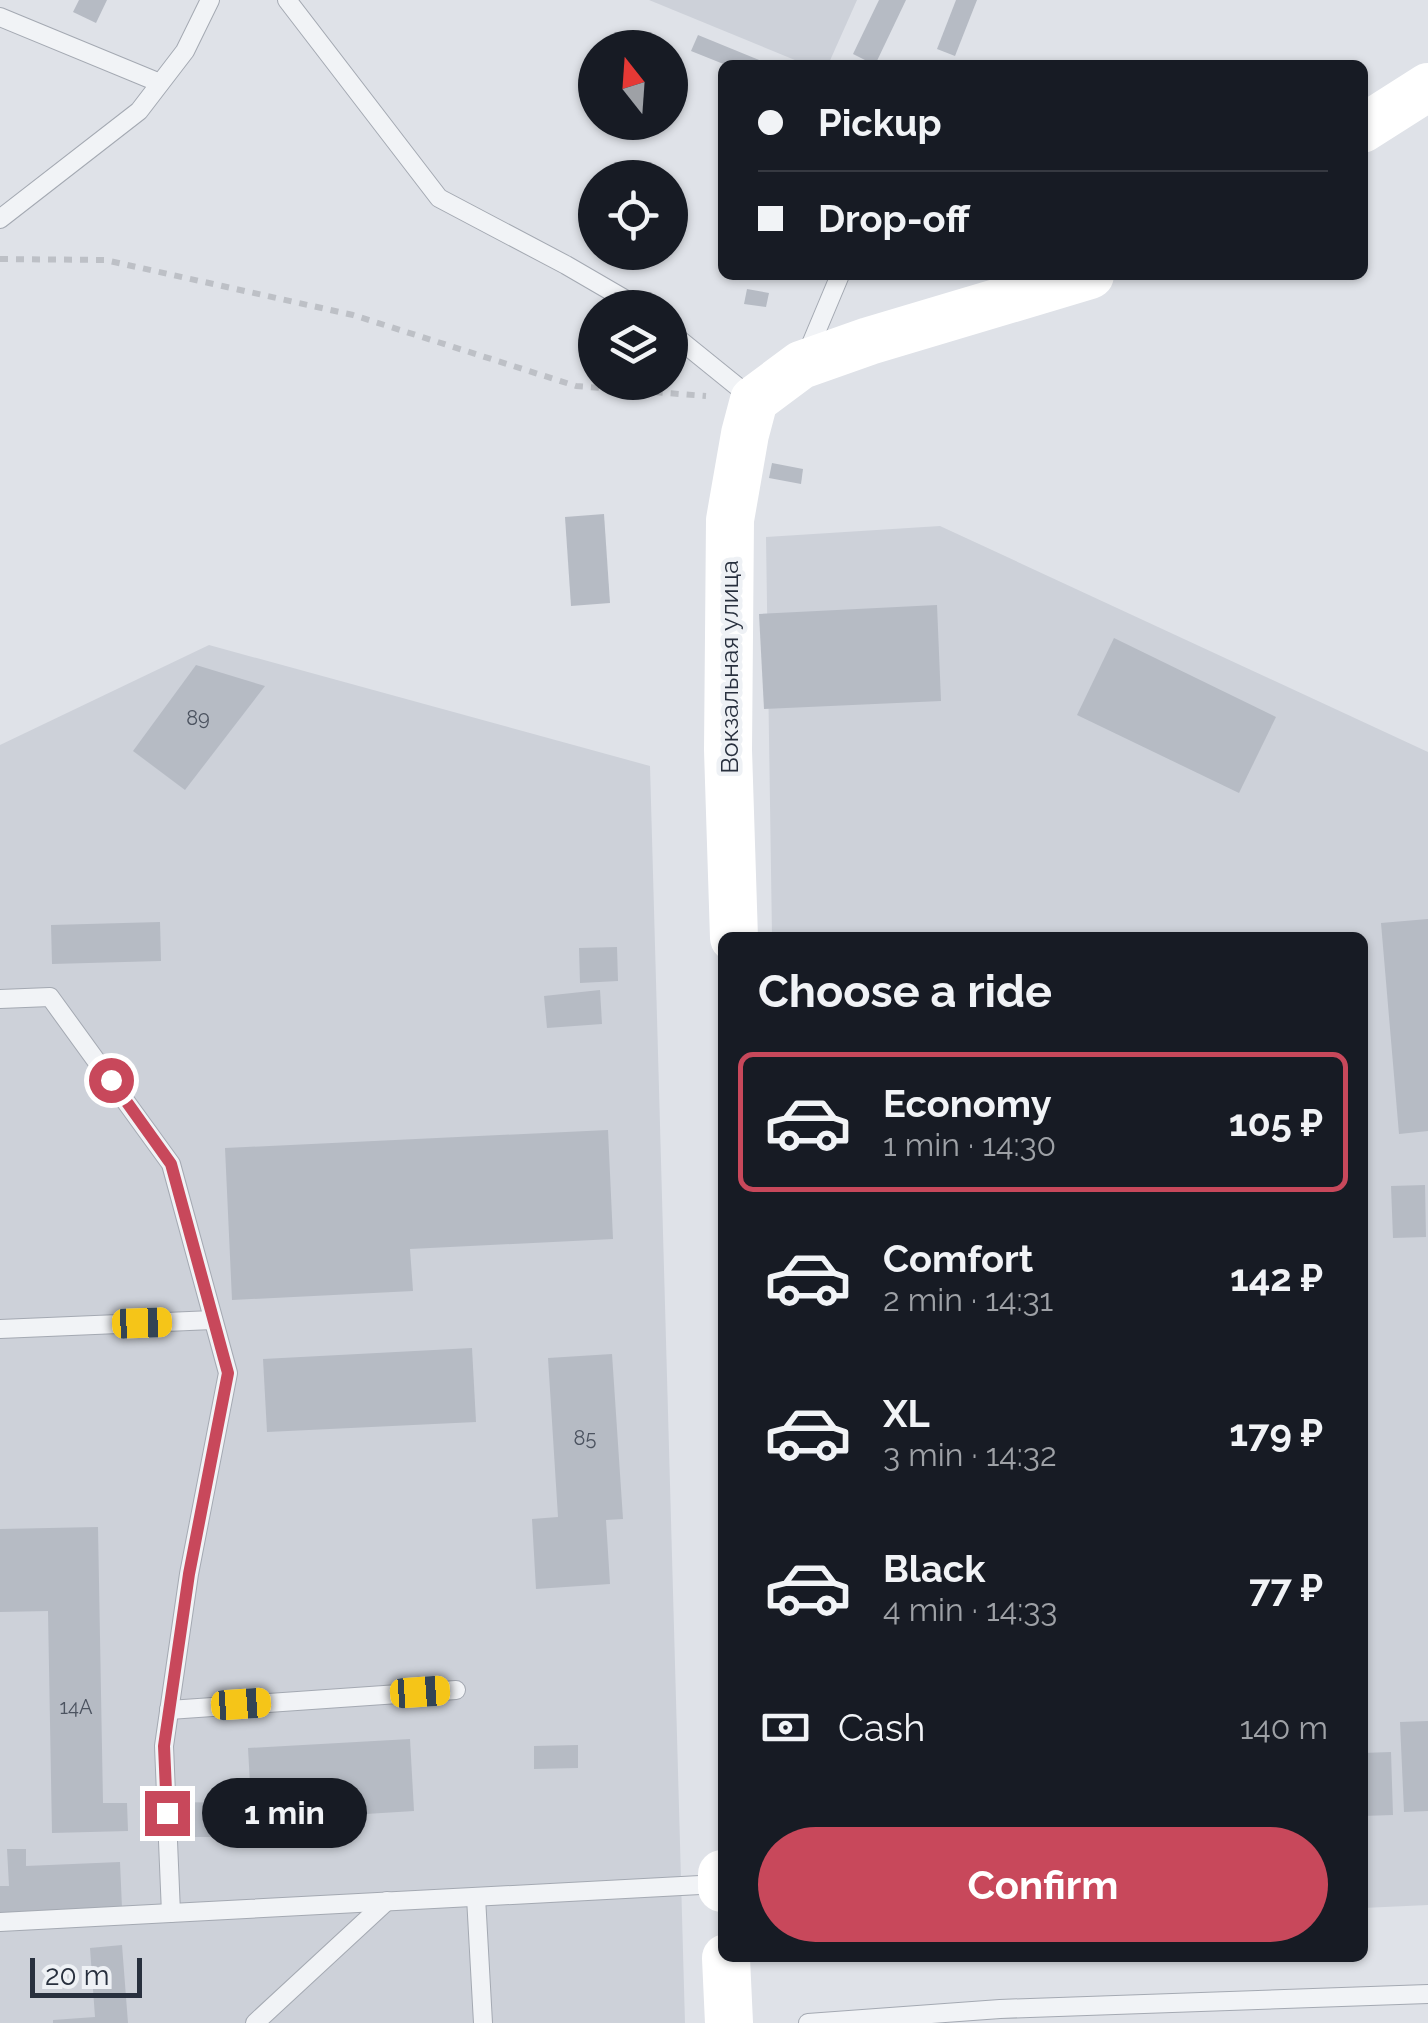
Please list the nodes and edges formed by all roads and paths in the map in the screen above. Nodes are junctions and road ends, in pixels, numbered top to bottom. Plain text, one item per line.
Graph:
1 (210, 0) edge
2 (287, 0) edge
3 (0, 17) edge
4 (160, 83) junction
5 (1428, 87) edge
6 (1368, 125) edge
7 (0, 218) edge
8 (0, 258) edge
9 (838, 280) edge
10 (1073, 280) edge
11 (609, 290) edge
12 (688, 347) edge
13 (802, 366) junction
14 (754, 400) junction
15 (734, 932) edge
16 (0, 1000) edge
17 (213, 1320) junction
18 (0, 1329) edge
19 (456, 1690) dead end
20 (169, 1710) junction
21 (718, 1886) edge
22 (476, 1897) junction
23 (387, 1902) junction
24 (172, 1913) junction
25 (0, 1922) edge
26 (726, 1962) edge
27 (1428, 1994) edge
28 (255, 2023) edge
29 (483, 2023) edge
30 (729, 2023) edge
31 (808, 2023) edge

1 - 4 lane
2 - 11 lane
3 - 4 lane
4 - 7 lane
5 - 6 street
8 - 14 path
9 - 13 lane
10 - 13 street
12 - 14 lane
13 - 14 street
14 - 15 street, Вокзальная улица
16 - 17 lane
17 - 18 lane
17 - 20 lane
19 - 20 lane
20 - 24 lane
21 - 22 lane
22 - 23 lane
22 - 29 lane
23 - 24 lane
23 - 28 lane
24 - 25 lane
26 - 30 street
27 - 31 lane

